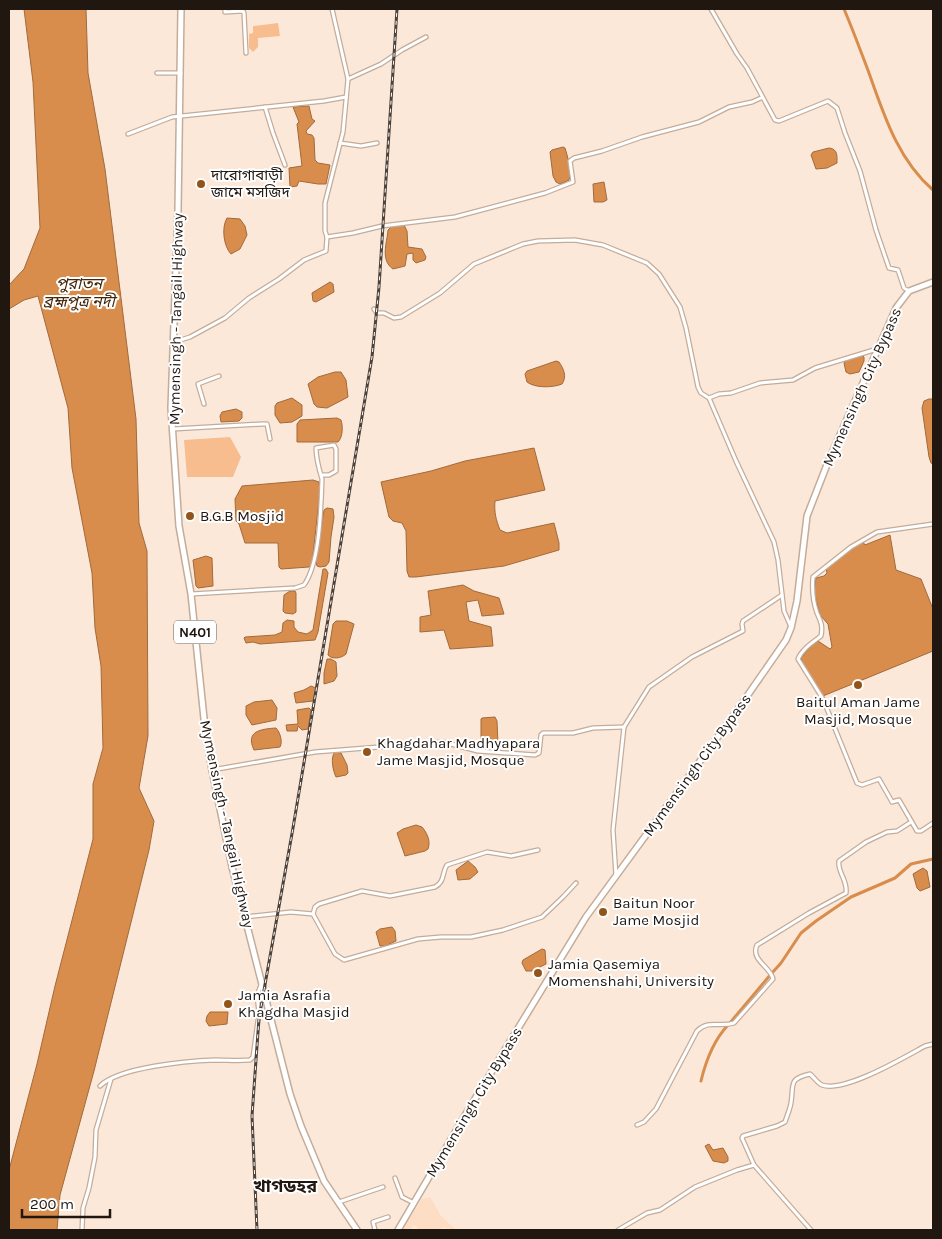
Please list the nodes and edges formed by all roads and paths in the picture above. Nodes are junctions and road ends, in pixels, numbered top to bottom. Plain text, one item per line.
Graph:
1 (181, 9) edge
2 (225, 9) edge
3 (332, 9) edge
4 (711, 9) edge
5 (426, 37) dead end
6 (246, 53) dead end
7 (181, 72) junction
8 (157, 74) dead end
9 (348, 79) junction
10 (346, 97) junction
11 (761, 98) junction
12 (265, 107) junction
13 (181, 117) junction
14 (128, 134) dead end
15 (340, 143) junction
16 (377, 143) dead end
17 (285, 165) dead end
18 (327, 237) junction
19 (933, 282) edge
20 (925, 284) junction
21 (933, 286) edge
22 (909, 291) junction
23 (374, 310) dead end
24 (174, 342) junction
25 (878, 349) junction
26 (218, 376) dead end
27 (709, 398) junction
28 (204, 404) dead end
29 (173, 429) junction
30 (270, 439) dead end
31 (321, 475) junction
32 (933, 524) edge
33 (191, 594) junction
34 (782, 595) junction
35 (791, 628) junction
36 (624, 727) junction
37 (212, 770) junction
38 (911, 822) junction
39 (933, 823) edge
40 (538, 850) dead end
41 (616, 876) junction
42 (576, 883) dead end
43 (313, 914) junction
44 (245, 917) junction
45 (261, 985) junction
46 (933, 1044) edge
47 (111, 1078) junction
48 (100, 1086) dead end
49 (637, 1125) dead end
50 (754, 1165) junction
51 (395, 1178) dead end
52 (383, 1187) dead end
53 (338, 1202) junction
54 (414, 1203) junction
55 (388, 1217) dead end
56 (82, 1230) edge
57 (357, 1230) edge
58 (375, 1230) edge
59 (398, 1230) edge
60 (618, 1230) edge
61 (810, 1230) edge

1 - 7 highway, Mymensingh - Tangail Highway / N401
2 - 6 street
3 - 9 street
4 - 11 street
5 - 9 street
7 - 8 street
7 - 13 highway, Mymensingh - Tangail Highway / N401
9 - 10 street
10 - 12 street
10 - 15 street
11 - 18 street
11 - 22 street
12 - 13 street
12 - 17 street
13 - 14 street
13 - 24 highway, Mymensingh - Tangail Highway / N401
15 - 16 street
15 - 18 street
18 - 24 street
19 - 20 highway, Mymensingh City Bypass
20 - 21 street
20 - 22 highway, Mymensingh City Bypass
22 - 25 highway, Mymensingh City Bypass
23 - 27 street
24 - 29 highway, Mymensingh - Tangail Highway / N401
25 - 27 street
25 - 35 highway, Mymensingh City Bypass
26 - 28 street
27 - 34 street
29 - 30 street
29 - 33 highway, Mymensingh - Tangail Highway / N401
31 - 31 street
31 - 33 street
32 - 38 street
33 - 37 highway, Mymensingh - Tangail Highway / N401
34 - 35 street
34 - 36 street
35 - 41 highway, Mymensingh City Bypass
36 - 37 street
36 - 41 street
37 - 44 highway, Mymensingh - Tangail Highway / N401
38 - 39 street
38 - 49 street
40 - 43 street
41 - 54 highway, Mymensingh City Bypass
42 - 43 street
43 - 44 street
44 - 45 highway, Mymensingh - Tangail Highway / N401
45 - 47 street
45 - 53 highway, Mymensingh - Tangail Highway / N401
46 - 50 street
47 - 48 street
47 - 56 street
50 - 60 street
50 - 61 street
51 - 54 street
52 - 53 street
53 - 57 highway, Mymensingh - Tangail Highway / N401
54 - 59 highway, Mymensingh City Bypass
55 - 58 street

